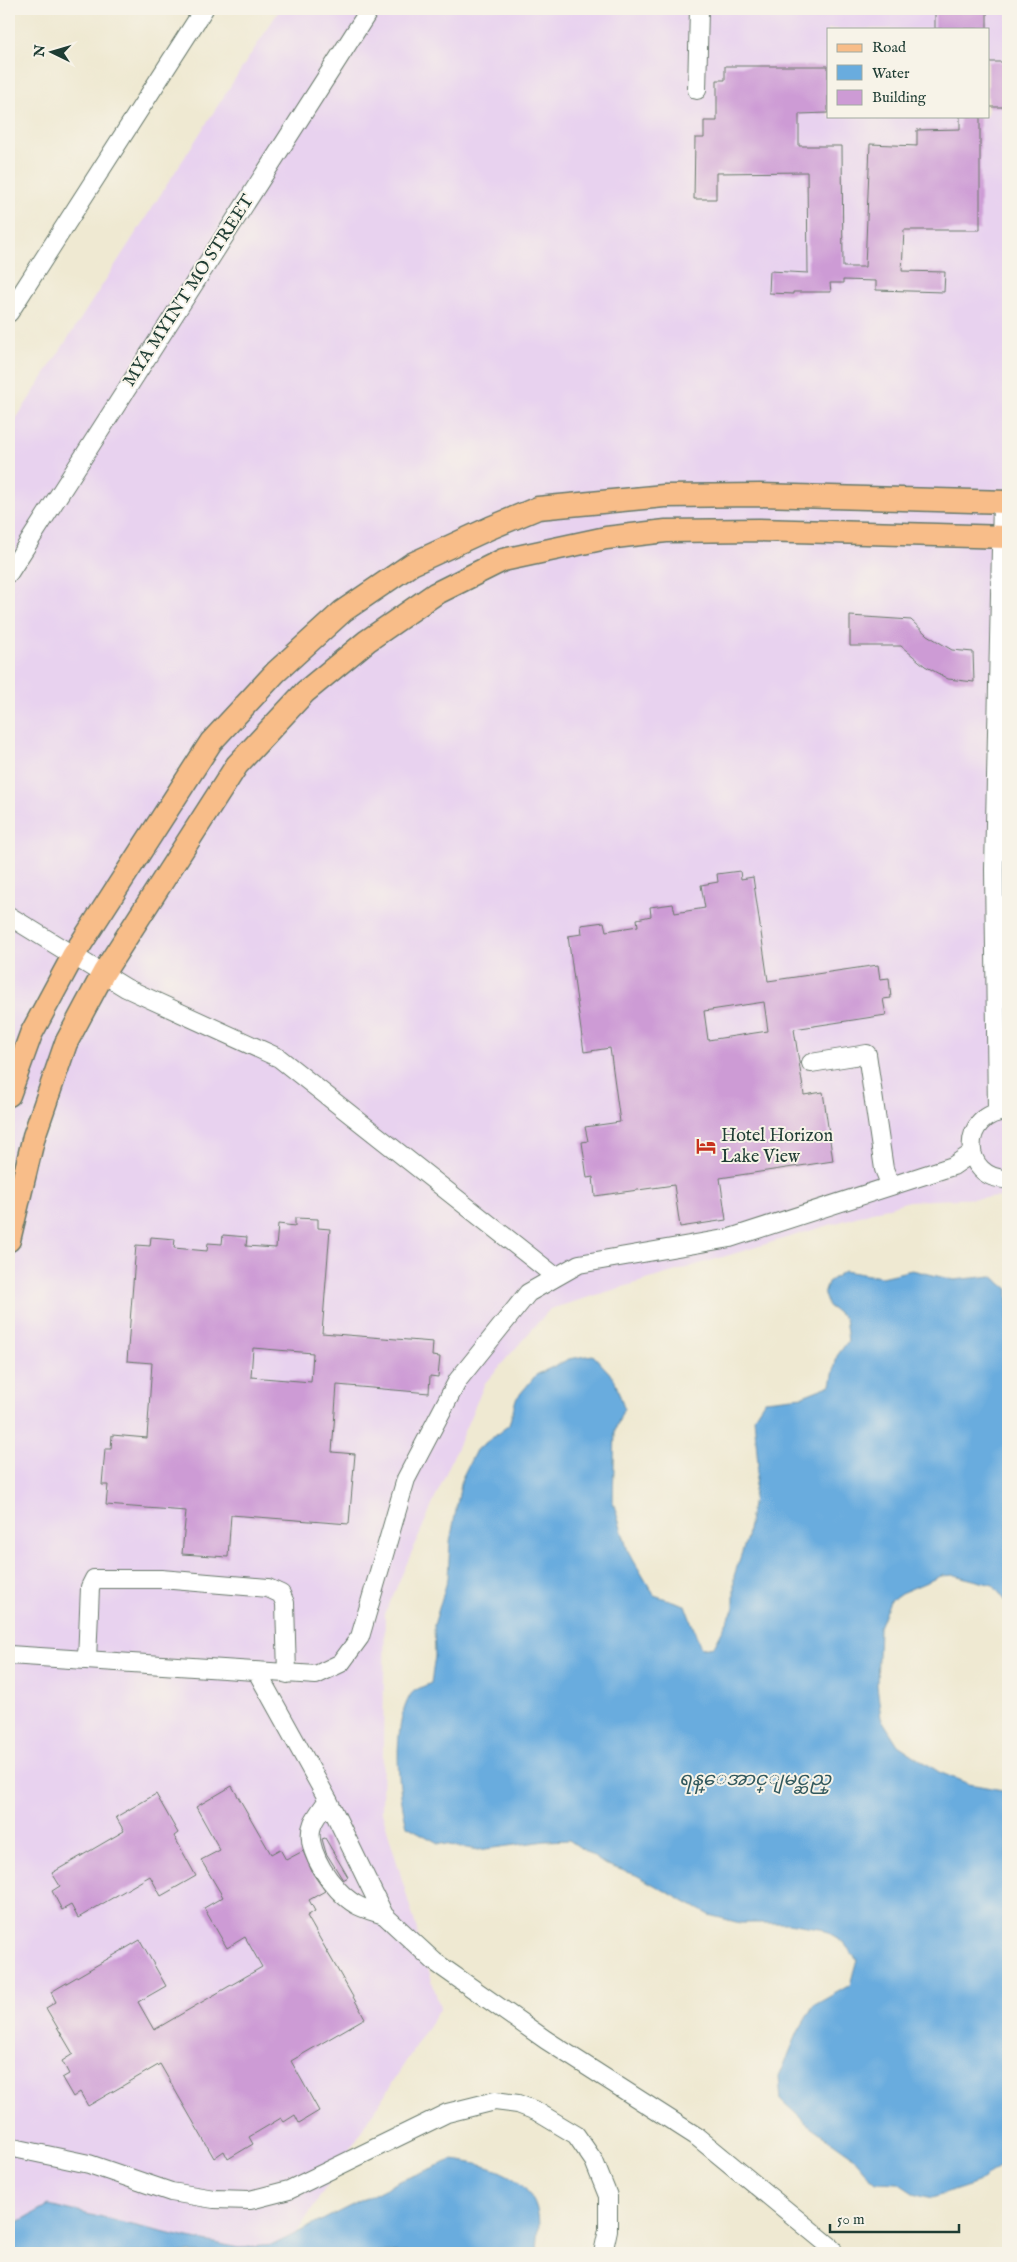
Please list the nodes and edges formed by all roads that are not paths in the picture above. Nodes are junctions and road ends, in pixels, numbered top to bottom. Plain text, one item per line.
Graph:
1 (204, 9) edge
2 (370, 9) edge
3 (699, 9) edge
4 (697, 90) dead end
5 (9, 313) edge
6 (1005, 502) edge
7 (1005, 537) edge
8 (9, 573) edge
9 (1001, 870) edge
10 (9, 916) edge
11 (73, 956) junction
12 (103, 975) junction
13 (811, 1063) dead end
14 (9, 1096) edge
15 (1003, 1111) edge
16 (972, 1153) junction
17 (1008, 1178) edge
18 (891, 1186) junction
19 (9, 1240) edge
20 (556, 1277) junction
21 (9, 1655) edge
22 (88, 1660) junction
23 (257, 1672) junction
24 (286, 1674) junction
25 (328, 1800) junction
26 (384, 1915) junction
27 (9, 2147) edge
28 (832, 2248) dead end
29 (603, 2253) edge

1 - 5 street
2 - 8 street, MYA MYINT MO STREET
3 - 4 street
6 - 7 street
6 - 11 main road
7 - 9 street
7 - 12 main road
9 - 15 street
10 - 11 street
11 - 12 street
11 - 14 main road
12 - 19 main road
12 - 20 street
13 - 18 street
15 - 16 street
16 - 17 street
16 - 18 street
18 - 20 street
20 - 24 street
21 - 22 street
22 - 23 street
22 - 24 street
23 - 24 street
23 - 25 street
25 - 26 street
25 - 26 street
26 - 28 street
27 - 29 street

